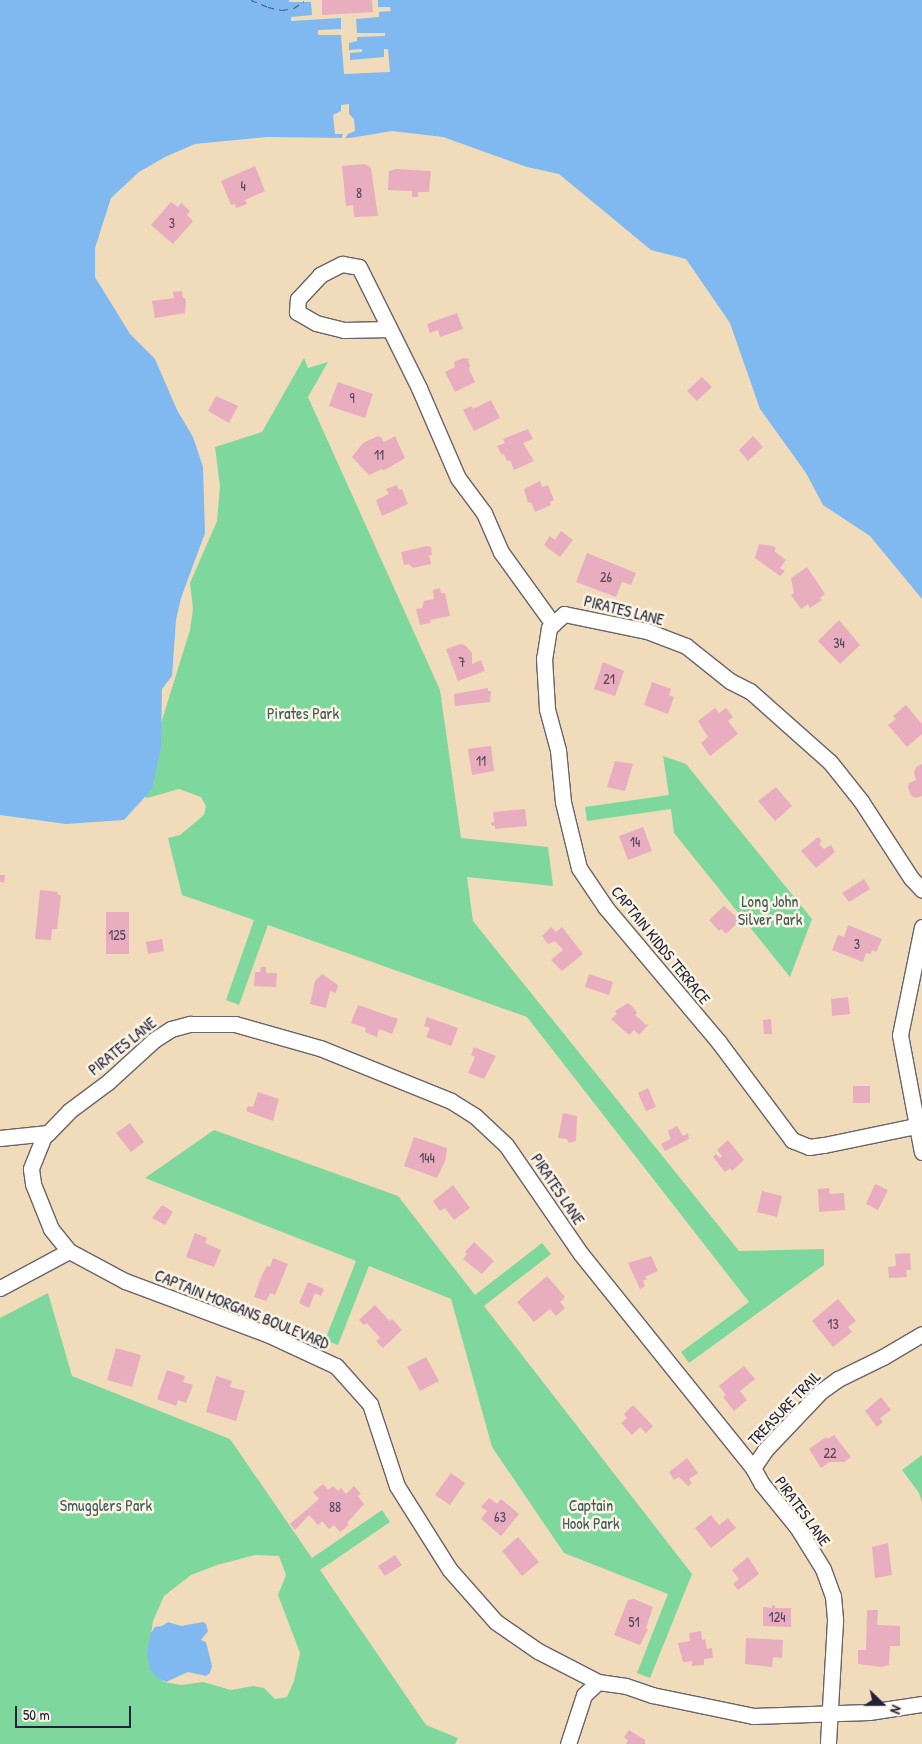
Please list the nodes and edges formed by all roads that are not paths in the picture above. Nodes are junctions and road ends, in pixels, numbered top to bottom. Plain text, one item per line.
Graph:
1 (389, 329) junction
2 (553, 624) junction
3 (922, 890) edge
4 (922, 927) edge
5 (916, 1126) junction
6 (48, 1133) junction
7 (0, 1138) edge
8 (922, 1152) edge
9 (69, 1251) junction
10 (0, 1288) edge
11 (922, 1334) edge
12 (753, 1468) junction
13 (598, 1682) junction
14 (922, 1704) edge
15 (829, 1714) junction
16 (568, 1744) edge
17 (828, 1744) edge

1 - 1 street
1 - 2 street
2 - 3 street, PIRATES LANE
2 - 5 street, CAPTAIN KIDDS TERRACE
4 - 5 street
5 - 8 street
6 - 7 street
6 - 9 street, PIRATES LANE
6 - 12 street, PIRATES LANE
9 - 10 street
9 - 13 street, CAPTAIN MORGANS BOULEVARD
11 - 12 street, TREASURE TRAIL
12 - 15 street, PIRATES LANE
13 - 15 street, CAPTAIN MORGANS BOULEVARD
13 - 16 street
14 - 15 street, CAPTAIN MORGANS BOULEVARD
15 - 17 street, PIRATES LANE

